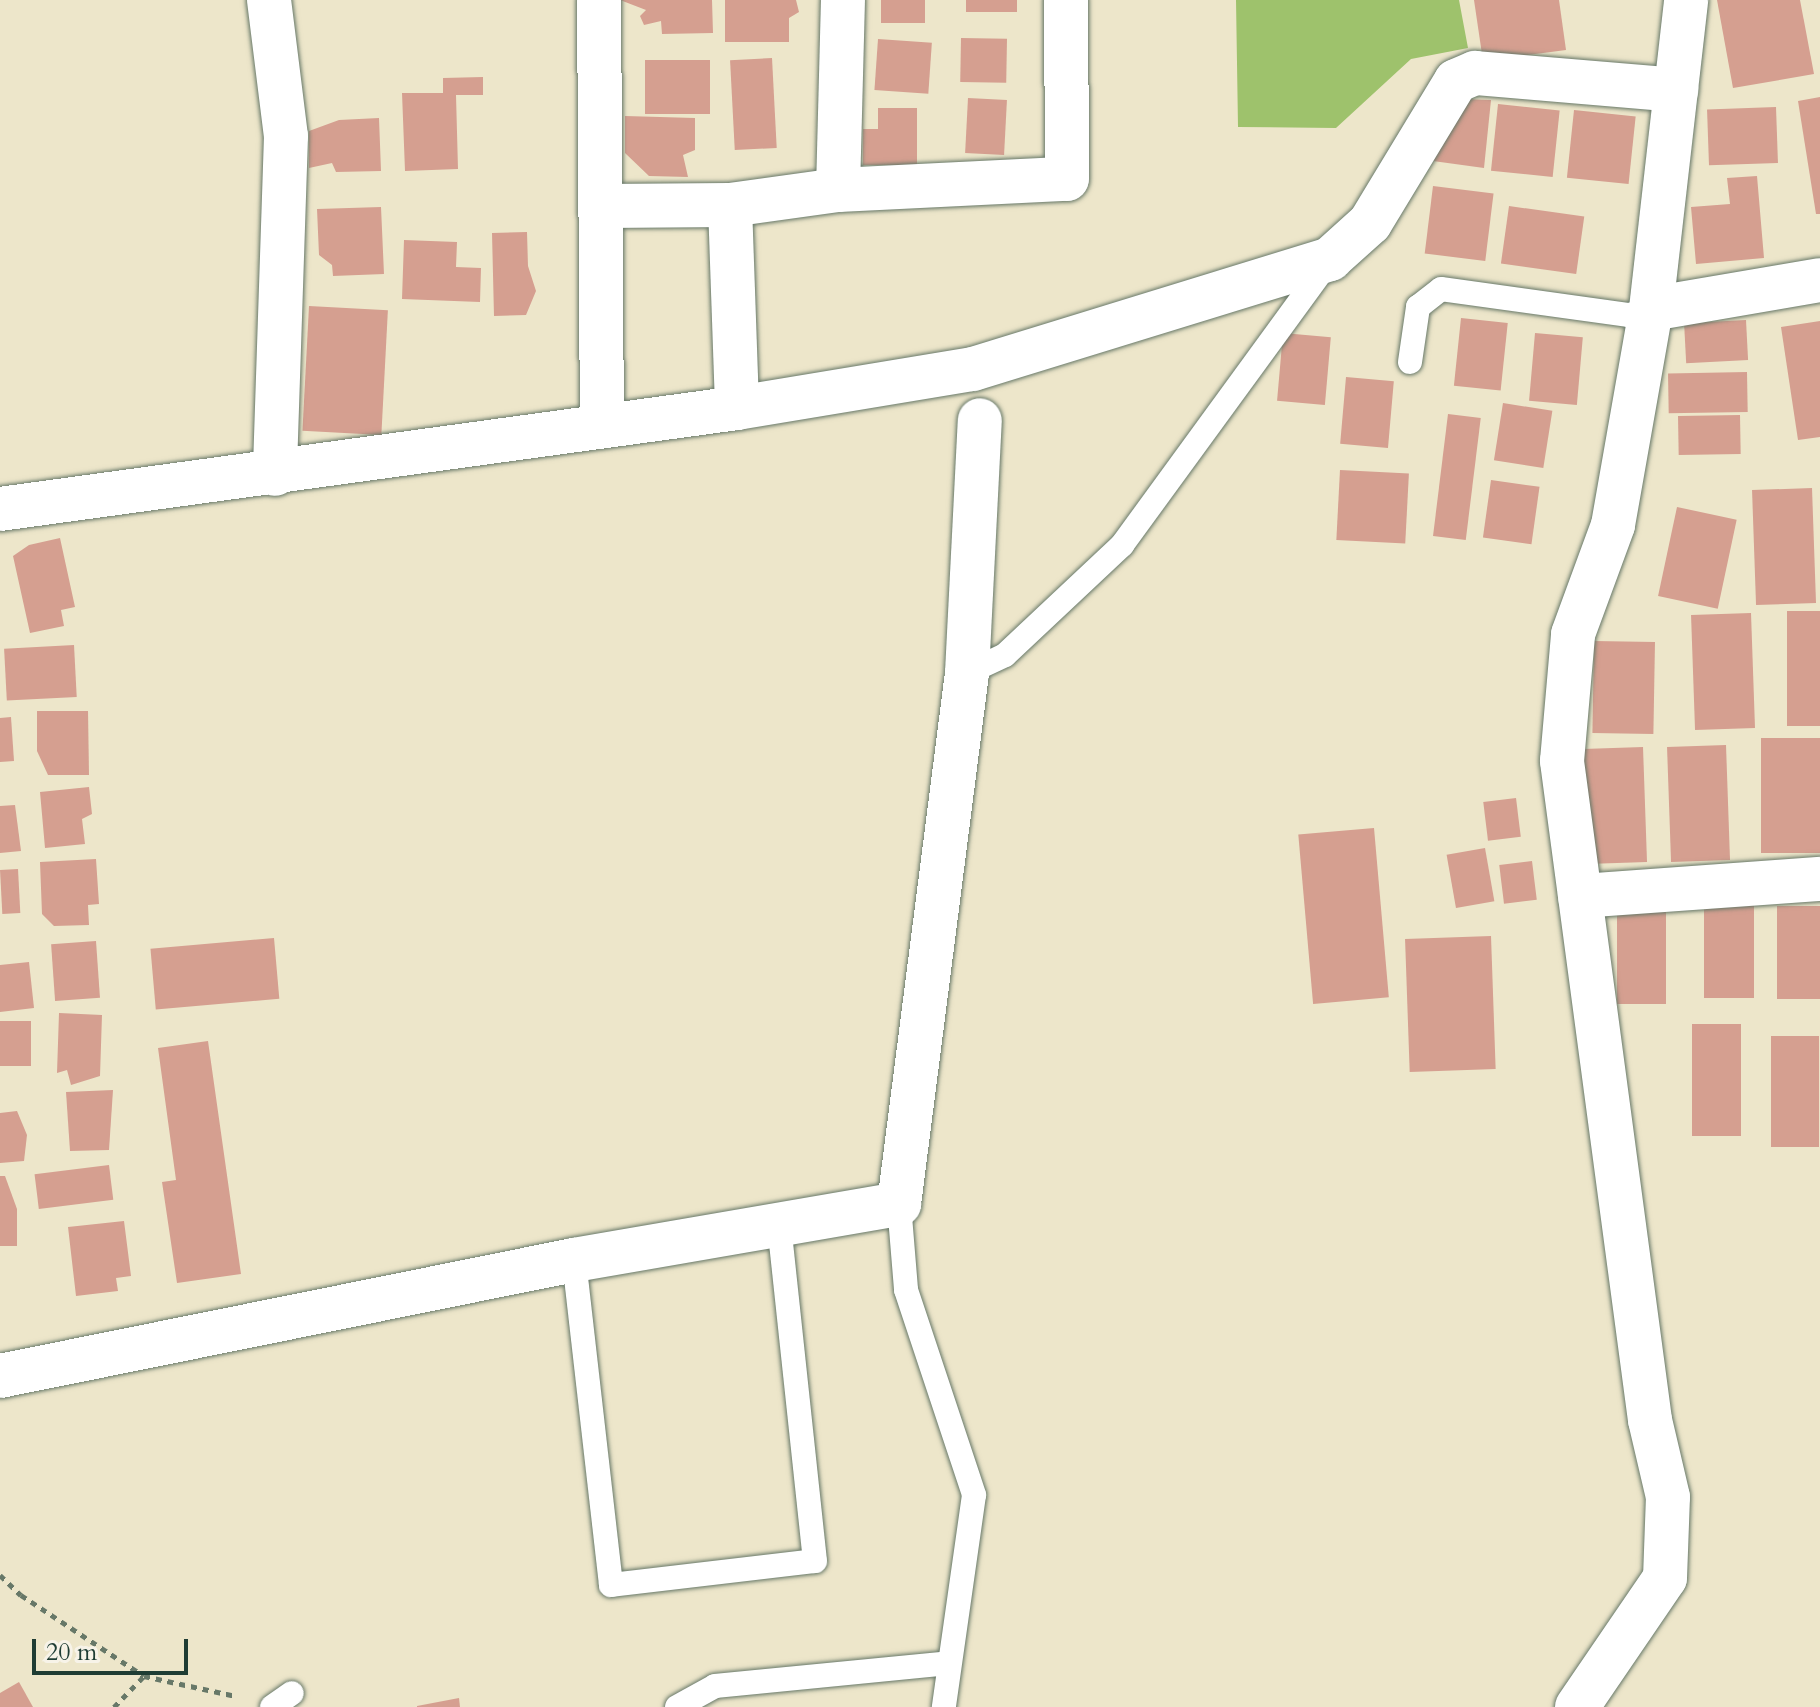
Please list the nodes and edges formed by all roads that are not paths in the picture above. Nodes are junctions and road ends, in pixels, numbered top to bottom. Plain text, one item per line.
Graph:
1 (269, 0) edge
2 (599, 0) edge
3 (843, 0) edge
4 (1066, 0) edge
5 (1686, 0) edge
6 (1676, 90) junction
7 (838, 190) junction
8 (730, 205) junction
9 (604, 206) junction
10 (1330, 259) junction
11 (1820, 280) edge
12 (1651, 309) junction
13 (1410, 362) dead end
14 (737, 408) junction
15 (980, 420) dead end
16 (602, 424) junction
17 (275, 474) junction
18 (0, 509) edge
19 (967, 673) junction
20 (1820, 879) edge
21 (1580, 896) junction
22 (899, 1204) junction
23 (779, 1223) junction
24 (574, 1260) junction
25 (0, 1376) edge
26 (949, 1663) junction
27 (677, 1707) edge
28 (944, 1707) edge
29 (1577, 1707) edge

1 - 17 street
2 - 9 street
3 - 7 street
4 - 7 street
5 - 6 street
6 - 10 street
6 - 12 street
7 - 8 street
8 - 9 street
8 - 14 street
9 - 16 street
10 - 14 street
10 - 19 lane
11 - 12 street
12 - 13 lane
12 - 21 street
14 - 16 street
15 - 19 street
16 - 17 street
17 - 18 street
19 - 22 street
20 - 21 street
21 - 29 street
22 - 23 street
22 - 26 lane
23 - 24 street
23 - 24 lane
24 - 25 street
26 - 27 lane
26 - 28 lane

